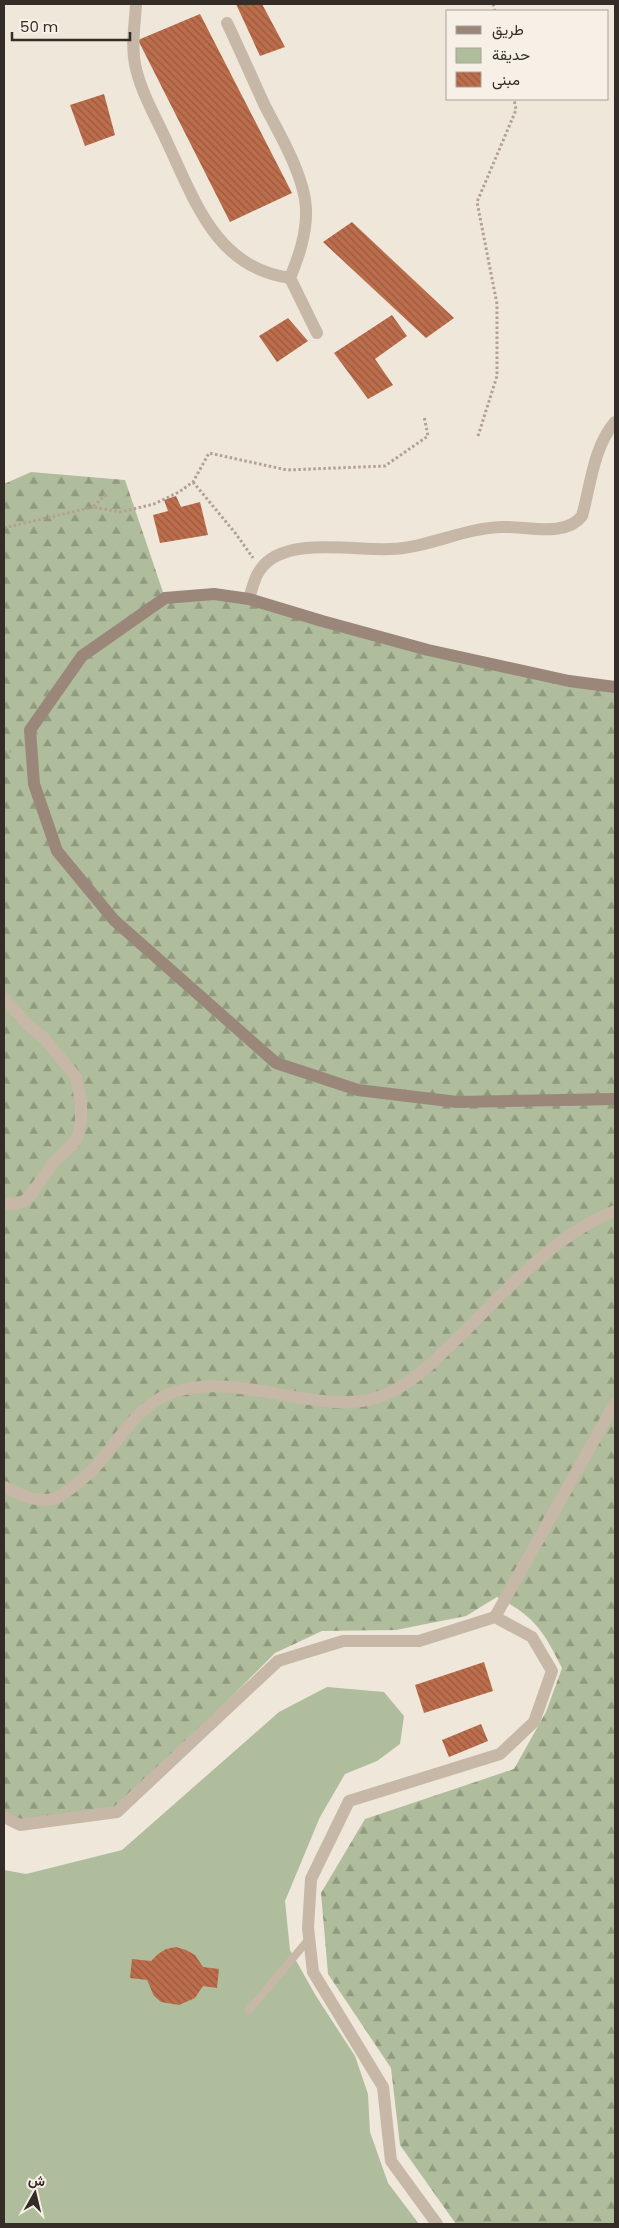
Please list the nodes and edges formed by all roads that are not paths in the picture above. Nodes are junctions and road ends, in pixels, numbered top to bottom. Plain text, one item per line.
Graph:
1 (136, 4) edge
2 (227, 23) dead end
3 (290, 278) junction
4 (317, 333) dead end
5 (615, 422) edge
6 (249, 598) junction
7 (615, 687) edge
8 (4, 998) edge
9 (615, 1099) edge
10 (4, 1203) edge
11 (615, 1211) edge
12 (615, 1403) edge
13 (4, 1487) edge
14 (495, 1617) junction
15 (4, 1817) edge
16 (309, 1939) junction
17 (250, 2010) dead end
18 (437, 2224) edge

1 - 3 street
2 - 3 street
3 - 4 street
5 - 6 street
6 - 7 street
6 - 9 street
8 - 10 street
11 - 13 street
12 - 14 street
14 - 15 street
14 - 16 street
16 - 17 lane
16 - 18 street

